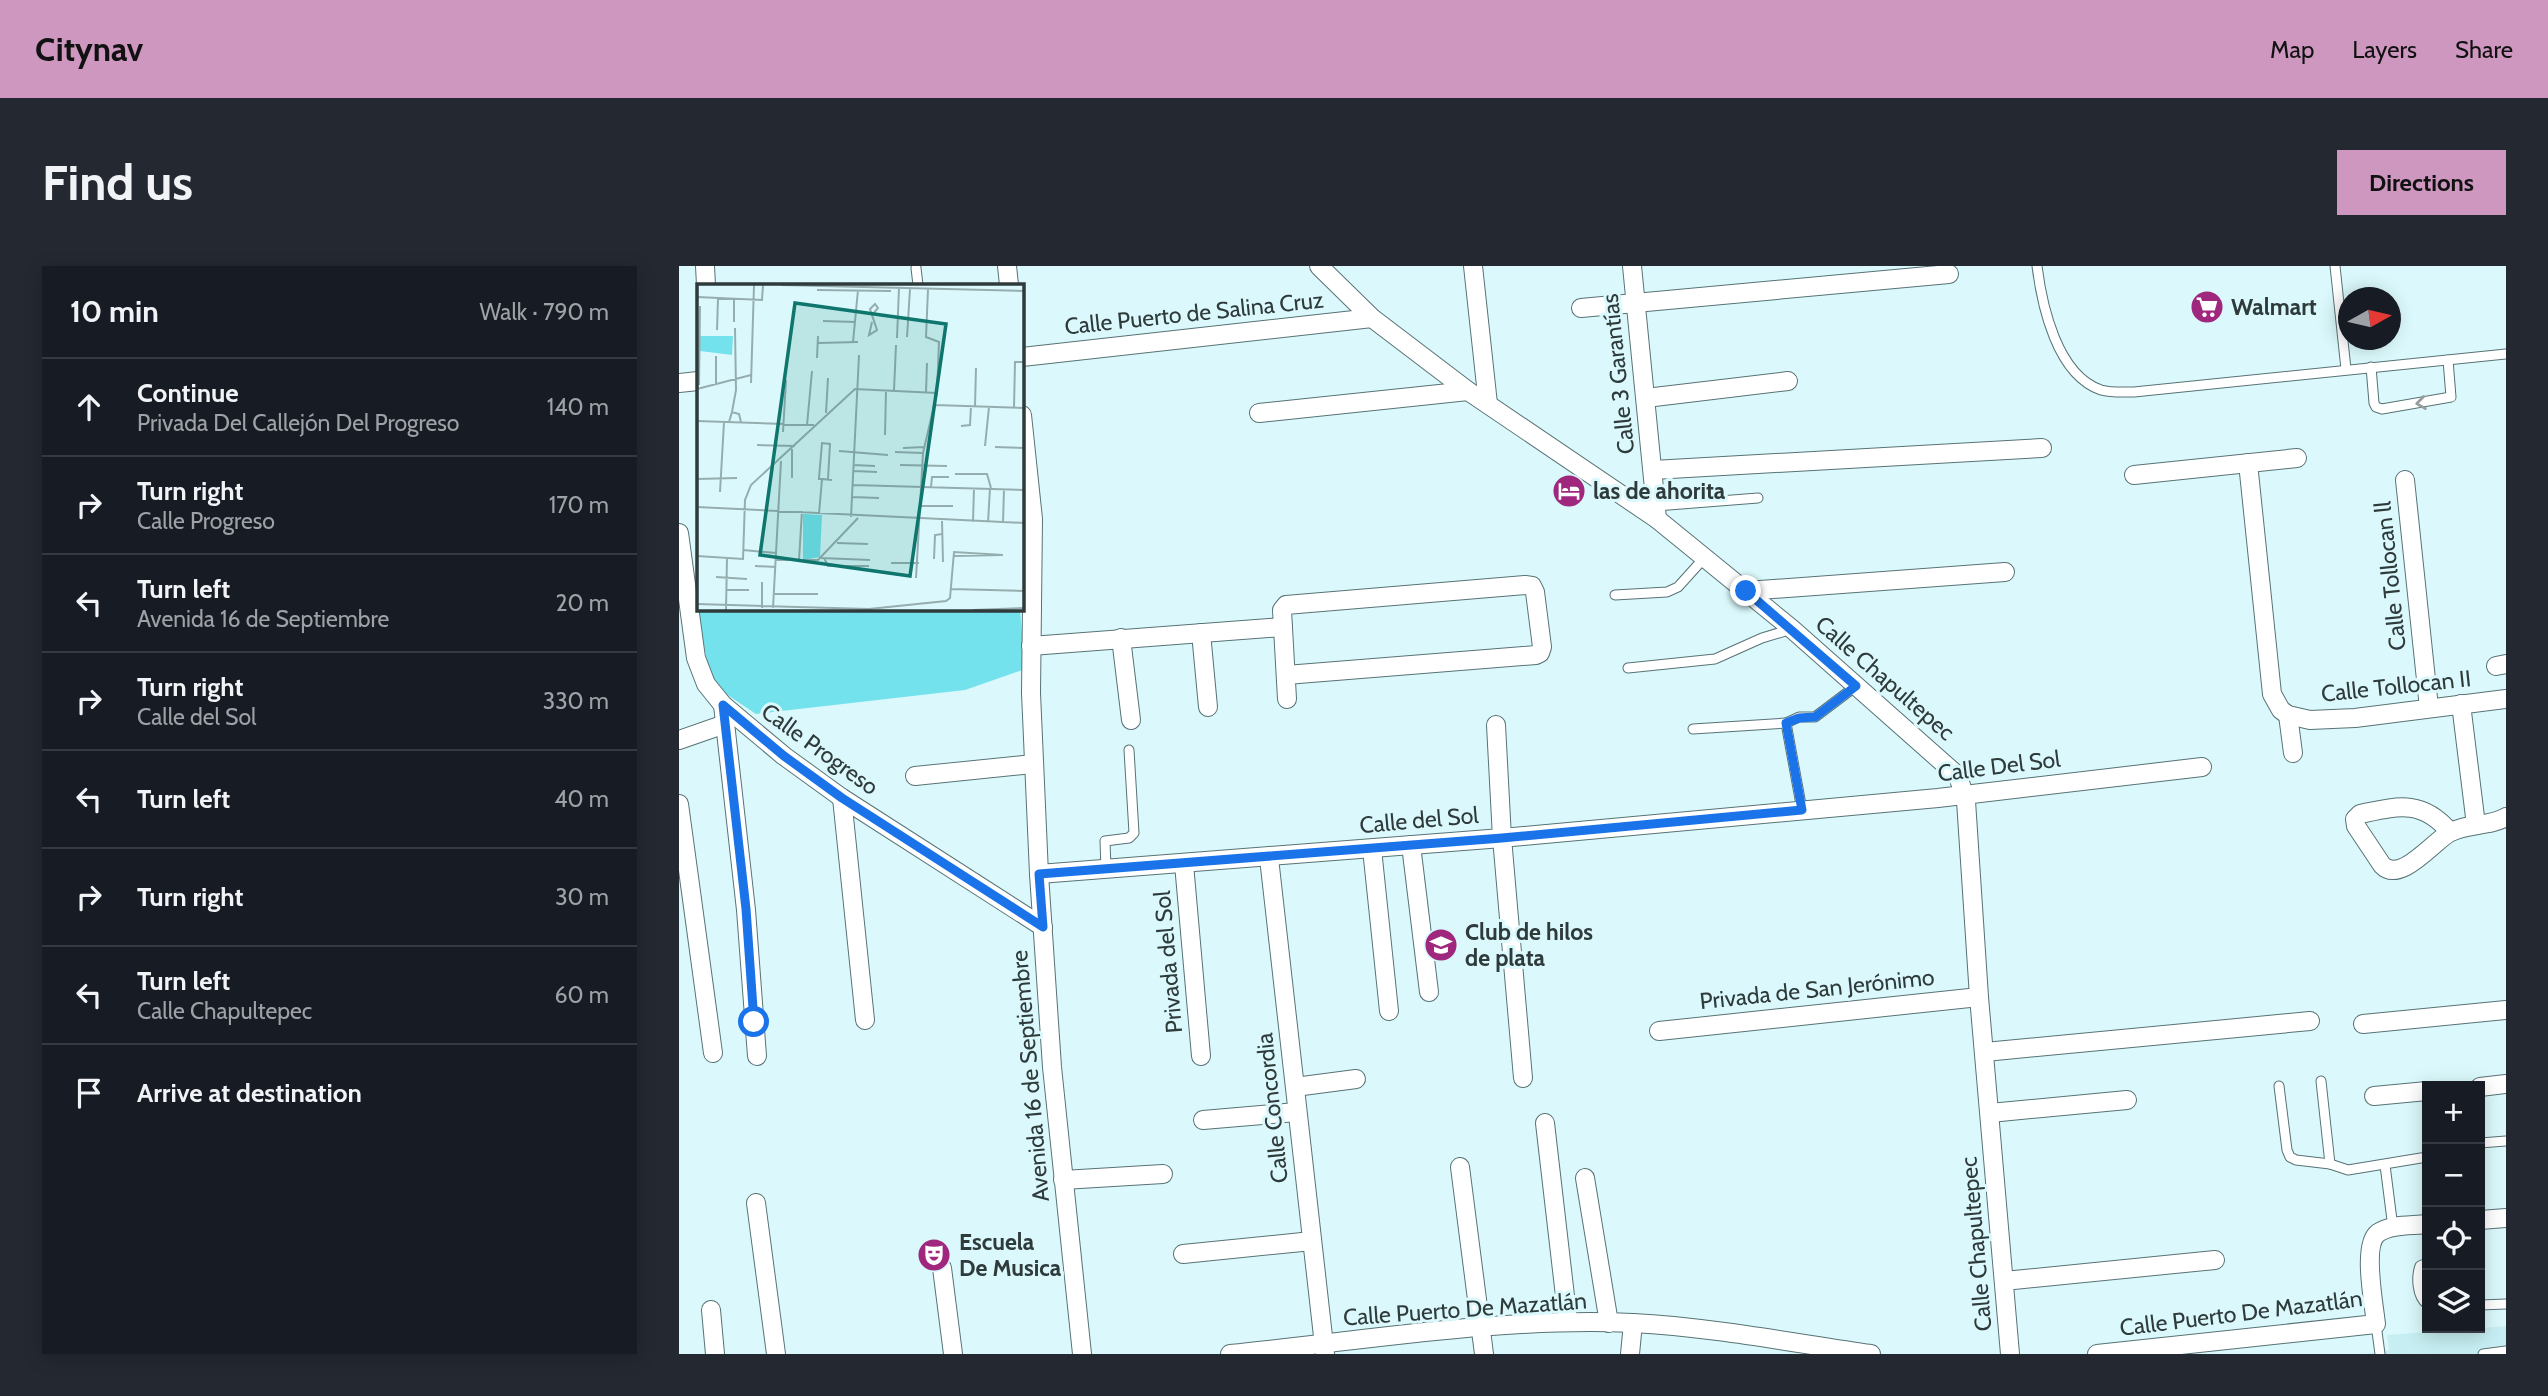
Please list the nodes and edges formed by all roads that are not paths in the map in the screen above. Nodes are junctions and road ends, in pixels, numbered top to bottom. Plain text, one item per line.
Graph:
1 (705, 266) edge
2 (1007, 266) edge
3 (1319, 266) edge
4 (1473, 266) edge
5 (1632, 266) edge
6 (2037, 266) edge
7 (2336, 266) edge
8 (916, 268) dead end
9 (1949, 274) dead end
10 (706, 284) edge
11 (918, 284) edge
12 (1009, 284) edge
13 (1635, 303) junction
14 (1581, 308) dead end
15 (1372, 318) junction
16 (2506, 354) edge
17 (1024, 357) edge
18 (2448, 360) junction
19 (2371, 366) junction
20 (2346, 369) junction
21 (697, 382) edge
22 (1788, 382) dead end
23 (679, 383) edge
24 (1468, 390) junction
25 (1646, 398) junction
26 (1488, 404) junction
27 (1259, 413) dead end
28 (2042, 448) dead end
29 (1024, 457) edge
30 (2297, 458) dead end
31 (2248, 463) junction
32 (1653, 471) junction
33 (2134, 475) dead end
34 (2405, 480) dead end
35 (1758, 498) dead end
36 (1656, 512) junction
37 (1027, 520) edge
38 (686, 544) edge
39 (1705, 557) junction
40 (2005, 572) dead end
41 (1746, 591) junction
42 (1615, 595) dead end
43 (1283, 627) junction
44 (1792, 629) junction
45 (1201, 633) junction
46 (1121, 638) junction
47 (1031, 646) junction
48 (1628, 668) dead end
49 (1286, 675) junction
50 (1856, 686) junction
51 (1287, 699) dead end
52 (2506, 699) edge
53 (2461, 704) junction
54 (723, 705) junction
55 (1207, 707) dead end
56 (2429, 708) junction
57 (2288, 715) junction
58 (1131, 720) dead end
59 (1786, 723) junction
60 (725, 724) junction
61 (1496, 724) dead end
62 (1693, 729) dead end
63 (679, 740) edge
64 (1129, 750) dead end
65 (2293, 753) dead end
66 (1033, 764) junction
67 (2202, 767) dead end
68 (915, 776) dead end
69 (1965, 794) junction
70 (842, 798) junction
71 (679, 804) edge
72 (1802, 810) junction
73 (2503, 822) edge
74 (2476, 825) junction
75 (2450, 832) junction
76 (1502, 838) junction
77 (1411, 845) junction
78 (1372, 849) junction
79 (1269, 858) junction
80 (1184, 864) junction
81 (1106, 869) junction
82 (1039, 874) junction
83 (1043, 927) junction
84 (1429, 992) dead end
85 (1979, 997) junction
86 (2506, 1010) edge
87 (1389, 1011) dead end
88 (865, 1020) dead end
89 (2310, 1021) dead end
90 (2363, 1024) dead end
91 (1659, 1031) dead end
92 (1985, 1052) junction
93 (713, 1053) dead end
94 (757, 1056) dead end
95 (1201, 1056) dead end
96 (1523, 1078) dead end
97 (1356, 1079) dead end
98 (2321, 1081) dead end
99 (2506, 1084) edge
100 (2279, 1086) dead end
101 (2485, 1086) edge
102 (1294, 1087) junction
103 (2422, 1091) edge
104 (2374, 1096) dead end
105 (2127, 1100) dead end
106 (1297, 1112) junction
107 (1990, 1113) junction
108 (1203, 1121) dead end
109 (1545, 1123) dead end
110 (2506, 1141) edge
111 (2485, 1143) edge
112 (2422, 1158) edge
113 (2330, 1164) junction
114 (2385, 1165) junction
115 (1460, 1167) dead end
116 (1163, 1174) dead end
117 (1585, 1178) dead end
118 (1063, 1180) junction
119 (756, 1203) dead end
120 (2506, 1217) edge
121 (2485, 1219) edge
122 (2422, 1224) edge
123 (2393, 1227) junction
124 (1312, 1241) junction
125 (1182, 1254) dead end
126 (2215, 1260) dead end
127 (2422, 1265) edge
128 (942, 1268) dead end
129 (2004, 1282) junction
130 (2422, 1298) edge
131 (2506, 1304) edge
132 (2485, 1305) edge
133 (711, 1310) dead end
134 (1568, 1322) junction
135 (1609, 1323) junction
136 (1633, 1323) junction
137 (2376, 1324) junction
138 (1481, 1327) junction
139 (1324, 1349) edge
140 (2506, 1351) edge
141 (715, 1354) edge
142 (776, 1354) edge
143 (953, 1354) edge
144 (1082, 1354) edge
145 (1230, 1354) edge
146 (1484, 1354) edge
147 (1630, 1354) edge
148 (1871, 1354) edge
149 (2010, 1354) edge
150 (2097, 1354) edge
151 (2380, 1354) edge
152 (2483, 1354) edge

1 - 10 street
2 - 12 street
3 - 15 street, Calle Chapultepec
4 - 26 street
5 - 13 street, Calle 3 Garantías
6 - 20 lane
7 - 20 lane
8 - 11 lane
9 - 13 street
13 - 14 street
13 - 25 street, Calle 3 Garantías
15 - 17 street, Calle Puerto de Salina Cruz
15 - 24 street, Calle Chapultepec
16 - 18 lane
18 - 19 lane
18 -> 19 lane
19 - 20 lane
21 - 23 street
22 - 25 street
24 - 26 street, Calle Chapultepec
24 - 27 street
25 - 32 street, Calle 3 Garantías
26 - 36 street, Calle Chapultepec
28 - 32 street
29 - 37 street, Avenida 16 de Septiembre
30 - 31 street
31 - 33 street
31 - 57 street
32 - 36 street, Calle 3 Garantías
34 - 56 street, Calle Tollocan ll
35 - 36 lane
36 - 39 street, Calle Chapultepec
37 - 47 street, Avenida 16 de Septiembre
38 - 54 street, Calle Progreso
39 - 41 street, Calle Chapultepec
39 - 42 lane
40 - 41 street
41 - 44 street, Calle Chapultepec
43 - 45 street
43 - 49 street
43 - 49 street
44 - 48 lane
44 - 50 street, Calle Chapultepec
45 - 46 street
45 - 55 street
46 - 47 street
46 - 58 street
47 - 66 street, Avenida 16 de Septiembre
49 - 51 street
50 - 59 lane
50 - 69 street, Calle Chapultepec
52 - 53 street, Calle Tollocan II
53 - 56 street, Calle Tollocan II
53 - 74 street
54 - 60 street
54 - 70 street, Calle Progreso
56 - 57 street, Calle Tollocan II
57 - 65 street
59 - 62 lane
59 - 72 lane
60 - 63 street
60 - 94 street
61 - 76 street
64 - 81 lane
66 - 68 street
66 - 82 street, Avenida 16 de Septiembre
67 - 69 street, Calle Del Sol
69 - 72 street, Calle Del Sol
69 - 85 street, Calle Chapultepec
70 - 83 street, Calle Progreso
70 - 88 street
71 - 93 street
72 - 76 street, Calle del Sol
73 - 74 street
74 - 75 street
75 - 75 street
76 - 77 street, Calle del Sol
76 - 96 street
77 - 78 street, Calle del Sol
77 - 84 street
78 - 79 street, Calle del Sol
78 - 87 street
79 - 80 street, Calle del Sol
79 - 102 street, Calle Concordia
80 - 81 street, Calle del Sol
80 - 95 street, Privada del Sol
81 - 82 street, Calle del Sol
82 - 83 street, Avenida 16 de Septiembre
83 - 118 street, Avenida 16 de Septiembre
85 - 91 street, Privada de San Jerónimo
85 - 92 street, Calle Chapultepec
86 - 90 street
89 - 92 street
92 - 107 street, Calle Chapultepec
97 - 102 street
98 - 113 lane
99 - 101 street
100 - 113 lane
102 - 106 street, Calle Concordia
103 - 104 street
105 - 107 street
106 - 108 street
106 - 124 street, Calle Concordia
107 - 129 street, Calle Chapultepec
109 - 134 street
110 - 111 lane
112 - 114 lane
113 - 114 lane
114 - 123 lane
115 - 138 street
116 - 118 street
117 - 135 street
118 - 144 street, Avenida 16 de Septiembre
119 - 142 street
120 - 121 street
122 - 123 street
123 - 137 street, Calle Puerto De Mazatlán
124 - 125 street
124 - 139 street, Calle Concordia
126 - 129 street
127 - 130 lane
128 - 143 street
129 - 149 street, Calle Chapultepec
131 - 132 lane
133 - 141 street
134 - 135 street, Calle Puerto De Mazatlán
134 - 138 street, Calle Puerto De Mazatlán
135 - 136 street, Calle Puerto De Mazatlán
136 - 147 street
136 - 148 street, Calle Puerto De Mazatlán
137 - 150 street, Calle Puerto De Mazatlán
137 - 151 lane
138 - 139 street, Calle Puerto De Mazatlán
138 - 146 street
139 - 145 street, Calle Puerto De Mazatlán
140 - 152 lane

